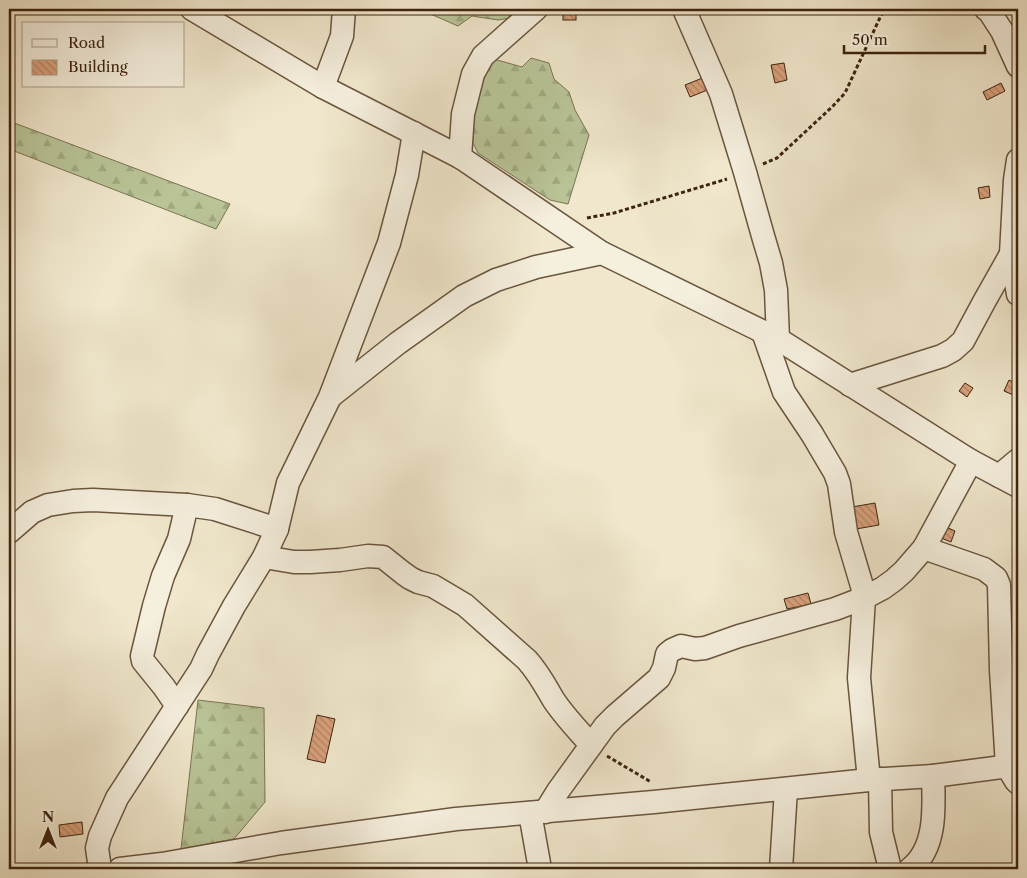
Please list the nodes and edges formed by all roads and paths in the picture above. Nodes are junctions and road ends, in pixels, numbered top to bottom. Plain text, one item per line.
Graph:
1 (192, 9) edge
2 (344, 9) edge
3 (536, 9) edge
4 (684, 9) edge
5 (986, 9) edge
6 (1018, 66) edge
7 (323, 86) junction
8 (414, 133) junction
9 (460, 158) junction
10 (1018, 160) edge
11 (602, 253) junction
12 (1011, 254) junction
13 (1018, 294) edge
14 (770, 336) junction
15 (850, 385) junction
16 (330, 397) junction
17 (971, 461) junction
18 (1014, 467) edge
19 (188, 505) junction
20 (276, 528) junction
21 (9, 532) edge
22 (924, 548) junction
23 (264, 557) junction
24 (864, 598) junction
25 (177, 706) junction
26 (591, 746) junction
27 (1015, 771) edge
28 (933, 776) junction
29 (875, 780) junction
30 (658, 785) dead end
31 (786, 789) junction
32 (538, 813) junction
33 (159, 866) edge
34 (100, 869) edge
35 (120, 869) edge
36 (540, 869) edge
37 (781, 869) edge
38 (890, 869) edge
39 (910, 869) edge

1 - 7 street
2 - 7 street
3 - 9 street
4 - 14 street
5 - 6 street
7 - 8 street
8 - 9 street
8 - 16 street
9 - 11 street
10 - 12 street
11 - 14 street
11 - 16 street
12 - 13 street
12 - 15 street
14 - 15 street
14 - 24 street
15 - 17 street
16 - 20 street
17 - 18 street
17 - 22 street
19 - 20 street
19 - 21 street
19 - 25 street
20 - 23 street
22 - 24 street
22 - 27 street
23 - 25 street
23 - 26 street
24 - 26 street
24 - 29 street
25 - 34 street
26 - 30 path
26 - 32 street
27 - 28 street
28 - 29 street
28 - 39 street
29 - 31 street
29 - 38 street
31 - 32 street
31 - 37 street
32 - 33 street
32 - 36 street
33 - 35 street

